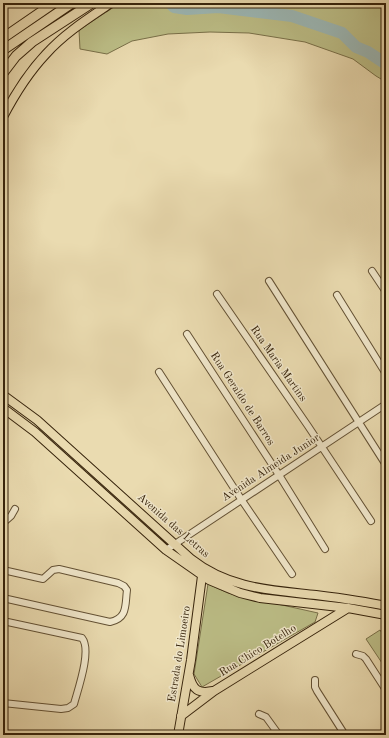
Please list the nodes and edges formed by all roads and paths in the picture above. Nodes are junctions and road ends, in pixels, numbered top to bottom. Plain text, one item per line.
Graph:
1 (54, 3) edge
2 (72, 3) edge
3 (92, 3) edge
4 (112, 3) edge
5 (3, 38) edge
6 (3, 50) edge
7 (3, 73) edge
8 (3, 117) edge
9 (372, 271) dead end
10 (269, 281) dead end
11 (386, 292) edge
12 (217, 294) dead end
13 (337, 295) dead end
14 (187, 334) dead end
15 (159, 372) dead end
16 (386, 374) edge
17 (3, 395) edge
18 (386, 404) edge
19 (3, 408) edge
20 (359, 422) junction
21 (322, 447) junction
22 (386, 465) edge
23 (279, 475) junction
24 (241, 499) junction
25 (15, 509) dead end
26 (371, 521) dead end
27 (3, 523) edge
28 (174, 543) junction
29 (325, 549) dead end
30 (166, 550) junction
31 (3, 570) edge
32 (204, 572) junction
33 (292, 574) dead end
34 (332, 597) junction
35 (3, 598) edge
36 (386, 606) edge
37 (332, 607) junction
38 (348, 608) junction
39 (386, 615) edge
40 (329, 620) junction
41 (3, 621) edge
42 (356, 654) dead end
43 (189, 673) junction
44 (315, 680) dead end
45 (386, 690) edge
46 (214, 691) junction
47 (3, 703) edge
48 (259, 714) dead end
49 (181, 716) junction
50 (178, 735) edge
51 (279, 735) edge
52 (345, 735) edge

1 - 5 highway
2 - 6 highway
3 - 7 highway
4 - 8 main road
9 - 11 street
10 - 20 street
12 - 21 street, Rua Maria Martins
13 - 16 street
14 - 23 street, Rua Geraldo de Barros
15 - 24 street
17 - 28 main road, Avenida das Letras
18 - 20 street, Avenida Almeida Junior
19 - 30 main road, Avenida das Letras
20 - 21 street, Avenida Almeida Junior
20 - 22 street
21 - 23 street, Avenida Almeida Junior
21 - 26 street, Rua Maria Martins
23 - 24 street, Avenida Almeida Junior
23 - 29 street, Rua Geraldo de Barros
24 - 28 street, Avenida Almeida Junior
24 - 33 street
25 - 27 street
28 - 30 street, Avenida Almeida Junior
28 - 32 main road, Avenida das Letras
30 - 32 main road, Avenida das Letras
31 - 35 street
32 - 34 main road, Avenida das Letras
32 - 37 main road, Avenida das Letras
32 - 43 main road, Estrada do Limoeiro
34 - 36 main road, Avenida das Letras
34 - 37 main road
37 - 38 main road, Avenida das Letras
37 - 40 main road
38 - 39 main road, Avenida das Letras
38 - 40 main road, Rua Chico Botelho
40 - 46 main road, Rua Chico Botelho
41 - 47 street
42 - 45 street
43 - 46 main road
43 - 49 main road, Estrada do Limoeiro
44 - 52 street
46 - 49 main road, Rua Chico Botelho
48 - 51 street
49 - 50 main road, Estrada do Limoeiro

